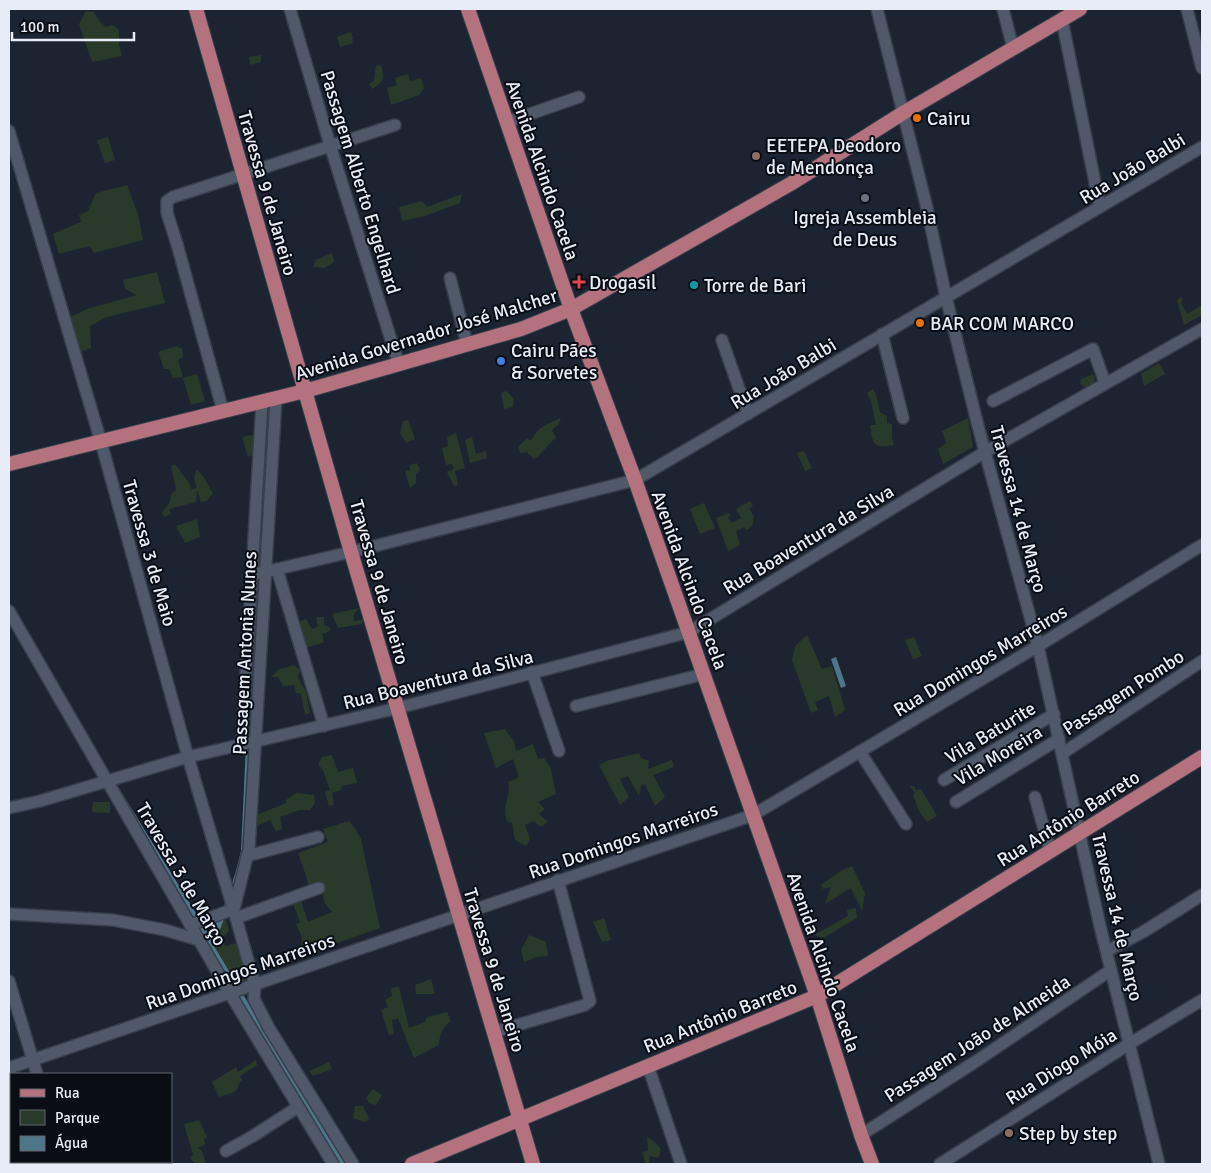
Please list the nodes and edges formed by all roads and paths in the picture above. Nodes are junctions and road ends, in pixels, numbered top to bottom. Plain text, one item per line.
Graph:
1 (196, 9) edge
2 (290, 9) edge
3 (468, 9) edge
4 (877, 9) edge
5 (1003, 9) edge
6 (1080, 9) edge
7 (1187, 9) edge
8 (1062, 20) junction
9 (1013, 48) junction
10 (1202, 68) edge
11 (579, 97) dead end
12 (903, 113) junction
13 (507, 122) junction
14 (394, 125) dead end
15 (9, 131) edge
16 (330, 145) junction
17 (1202, 147) edge
18 (243, 174) junction
19 (1100, 208) junction
20 (450, 278) dead end
21 (946, 297) junction
22 (571, 310) junction
23 (1202, 328) edge
24 (882, 334) junction
25 (722, 340) dead end
26 (467, 344) junction
27 (399, 365) junction
28 (1106, 383) junction
29 (305, 391) junction
30 (276, 398) junction
31 (993, 401) dead end
32 (262, 402) junction
33 (223, 411) junction
34 (748, 414) junction
35 (903, 418) dead end
36 (101, 442) junction
37 (985, 452) junction
38 (9, 464) edge
39 (635, 480) junction
40 (1202, 544) edge
41 (351, 552) junction
42 (262, 573) junction
43 (9, 611) edge
44 (689, 632) junction
45 (1038, 646) junction
46 (1202, 661) edge
47 (532, 672) junction
48 (704, 674) junction
49 (576, 706) dead end
50 (398, 708) junction
51 (1054, 714) junction
52 (324, 726) junction
53 (1059, 739) junction
54 (256, 740) junction
55 (242, 743) junction
56 (559, 751) dead end
57 (860, 752) junction
58 (1062, 753) junction
59 (188, 757) junction
60 (1202, 757) edge
61 (944, 780) dead end
62 (108, 781) junction
63 (1035, 797) dead end
64 (956, 802) dead end
65 (9, 808) edge
66 (753, 815) junction
67 (906, 824) dead end
68 (1080, 832) junction
69 (318, 837) dead end
70 (1050, 851) junction
71 (247, 856) junction
72 (558, 880) junction
73 (318, 888) dead end
74 (1202, 895) edge
75 (230, 911) junction
76 (9, 914) edge
77 (459, 915) junction
78 (195, 924) junction
79 (199, 940) junction
80 (1107, 951) junction
81 (1111, 970) junction
82 (9, 981) edge
83 (253, 985) junction
84 (230, 992) junction
85 (817, 996) junction
86 (1202, 1000) edge
87 (494, 1032) junction
88 (1129, 1044) junction
89 (32, 1059) junction
90 (648, 1066) junction
91 (9, 1068) edge
92 (37, 1073) edge
93 (298, 1107) junction
94 (520, 1119) junction
95 (861, 1135) junction
96 (226, 1151) dead end
97 (333, 1164) edge
98 (354, 1164) edge
99 (412, 1164) edge
100 (533, 1164) edge
101 (681, 1164) edge
102 (872, 1164) edge
103 (940, 1164) edge
104 (1159, 1164) edge

1 - 18 main road, Travessa 9 de Janeiro
2 - 16 street, Passagem Alberto Engelhard
3 - 13 main road, Avenida Alcindo Cacela
4 - 12 street, Travessa 14 de Março
5 - 9 street
6 - 8 main road, Avenida Governador José Malcher
7 - 10 street
8 - 9 main road, Avenida Governador José Malcher
8 - 19 street
9 - 12 main road, Avenida Governador José Malcher
11 - 13 street
12 - 21 street, Travessa 14 de Março
12 - 22 main road, Avenida Governador José Malcher
13 - 22 main road, Avenida Alcindo Cacela
14 - 16 street
15 - 36 street, Travessa 3 de Maio
16 - 18 street
16 - 27 street, Passagem Alberto Engelhard
17 - 19 street, Rua João Balbi
18 - 29 main road, Travessa 9 de Janeiro
18 - 33 street
19 - 21 street, Rua João Balbi
20 - 26 street
21 - 24 street, Rua João Balbi
21 - 37 street, Travessa 14 de Março
22 - 26 main road, Avenida Governador José Malcher
22 - 39 main road, Avenida Alcindo Cacela
23 - 28 street, Rua Boaventura da Silva
24 - 34 street, Rua João Balbi
24 - 35 street
25 - 34 street
26 - 27 main road, Avenida Governador José Malcher
27 - 29 main road, Avenida Governador José Malcher
28 - 31 street
28 - 37 street, Rua Boaventura da Silva
29 - 30 main road, Avenida Governador José Malcher
29 - 41 main road, Travessa 9 de Janeiro
30 - 32 main road, Avenida Governador José Malcher
30 - 42 street, Passagem Antonia Nunes
32 - 33 main road, Avenida Governador José Malcher
32 - 42 street
33 - 36 main road, Avenida Governador José Malcher
34 - 39 street, Rua João Balbi
36 - 38 main road, Avenida Governador José Malcher
36 - 59 street, Travessa 3 de Maio
37 - 44 street, Rua Boaventura da Silva
37 - 45 street, Travessa 14 de Março
39 - 41 street, Rua João Balbi
39 - 44 main road, Avenida Alcindo Cacela
40 - 45 street, Rua Domingos Marreiros
41 - 42 street, Rua João Balbi
41 - 50 main road, Travessa 9 de Janeiro
42 - 52 street
42 - 54 street, Passagem Antonia Nunes
42 - 55 street
43 - 62 street, Travessa 3 de Março
44 - 47 street, Rua Boaventura da Silva
44 - 48 main road, Avenida Alcindo Cacela
45 - 51 street, Travessa 14 de Março
45 - 57 street, Rua Domingos Marreiros
46 - 58 street, Passagem Pombo
47 - 50 street, Rua Boaventura da Silva
47 - 56 street
48 - 49 street
48 - 66 main road, Avenida Alcindo Cacela
50 - 52 street, Rua Boaventura da Silva
50 - 77 main road, Travessa 9 de Janeiro
51 - 53 street, Travessa 14 de Março
51 - 61 street, Vila Baturite
52 - 54 street, Rua Boaventura da Silva
53 - 58 street, Travessa 14 de Março
53 - 64 street, Vila Moreira
54 - 55 street, Rua Boaventura da Silva
54 - 71 street, Passagem Antonia Nunes
55 - 59 street
57 - 66 street, Rua Domingos Marreiros
57 - 67 street
58 - 68 street, Travessa 14 de Março
59 - 62 street
59 - 75 street, Travessa 3 de Maio
60 - 68 main road, Rua Antônio Barreto
62 - 65 street
62 - 78 street, Travessa 3 de Março
63 - 70 street
66 - 72 street, Rua Domingos Marreiros
66 - 85 main road, Avenida Alcindo Cacela
68 - 70 main road, Rua Antônio Barreto
68 - 80 street, Travessa 14 de Março
69 - 71 street
70 - 85 main road, Rua Antônio Barreto
71 - 75 street, Passagem Antonia Nunes
72 - 77 street, Rua Domingos Marreiros
72 - 87 street
73 - 75 street
74 - 80 street
75 - 78 street
75 - 83 street, Travessa 3 de Maio
76 - 79 street
77 - 83 street, Rua Domingos Marreiros
77 - 87 main road, Travessa 9 de Janeiro
78 - 79 street, Travessa 3 de Março
79 - 84 street, Travessa 3 de Março
80 - 81 street, Travessa 14 de Março
81 - 88 street, Travessa 14 de Março
81 - 95 street, Passagem João de Almeida
82 - 89 street
83 - 84 street, Rua Domingos Marreiros
83 - 98 street
84 - 89 street, Rua Domingos Marreiros
84 - 93 street, Travessa 3 de Março
85 - 90 main road, Rua Antônio Barreto
85 - 95 main road, Avenida Alcindo Cacela
86 - 88 street, Rua Diogo Móia
87 - 94 main road, Travessa 9 de Janeiro
88 - 103 street, Rua Diogo Móia
88 - 104 street, Travessa 14 de Março
89 - 91 street, Rua Domingos Marreiros
89 - 92 street
90 - 94 main road, Rua Antônio Barreto
90 - 101 street
93 - 96 street
93 - 97 street, Travessa 3 de Março
94 - 99 main road, Rua Antônio Barreto
94 - 100 main road, Travessa 9 de Janeiro
95 - 102 main road, Avenida Alcindo Cacela

